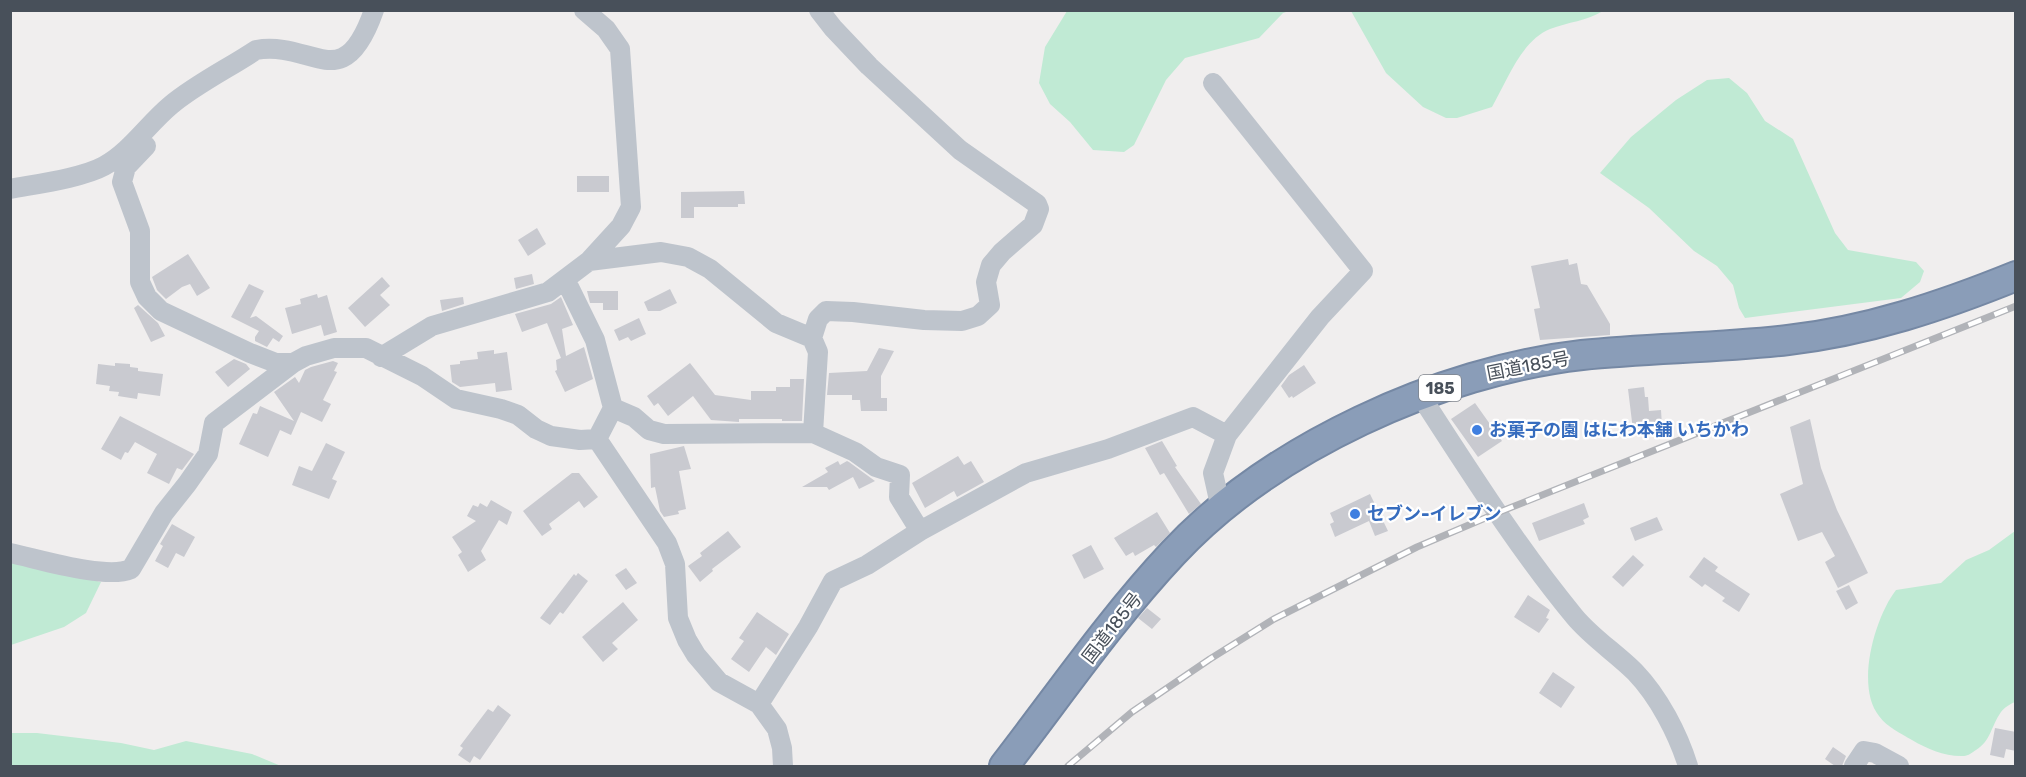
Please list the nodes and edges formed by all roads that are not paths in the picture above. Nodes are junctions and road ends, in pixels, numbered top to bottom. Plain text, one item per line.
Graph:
1 (374, 10) edge
2 (584, 10) edge
3 (819, 10) edge
4 (1213, 83) dead end
5 (146, 128) junction
6 (10, 189) edge
7 (589, 261) junction
8 (2016, 276) edge
9 (565, 279) junction
10 (812, 338) junction
11 (381, 357) junction
12 (293, 363) junction
13 (1420, 395) junction
14 (613, 408) junction
15 (813, 433) junction
16 (1227, 435) junction
17 (597, 439) junction
18 (1221, 509) junction
19 (920, 531) junction
20 (10, 553) edge
21 (759, 704) junction
22 (783, 766) edge
23 (1004, 766) edge
24 (1689, 766) edge
25 (1854, 766) edge
26 (1899, 766) edge

1 - 5 street
2 - 7 street
3 - 10 street
4 - 16 street
5 - 6 street
5 - 12 street
7 - 9 street
7 - 10 street
8 - 13 highway, 国道185号 / 185
9 - 11 street
9 - 14 street
10 - 15 street
11 - 12 street
11 - 17 street
12 - 20 street
13 - 18 highway, 国道185号 / 185
13 - 24 street
14 - 15 street
14 - 17 street
15 - 19 street
16 - 18 street
16 - 19 street
17 - 21 street
18 - 23 highway, 国道185号 / 185
19 - 21 street
21 - 22 street
25 - 26 street

